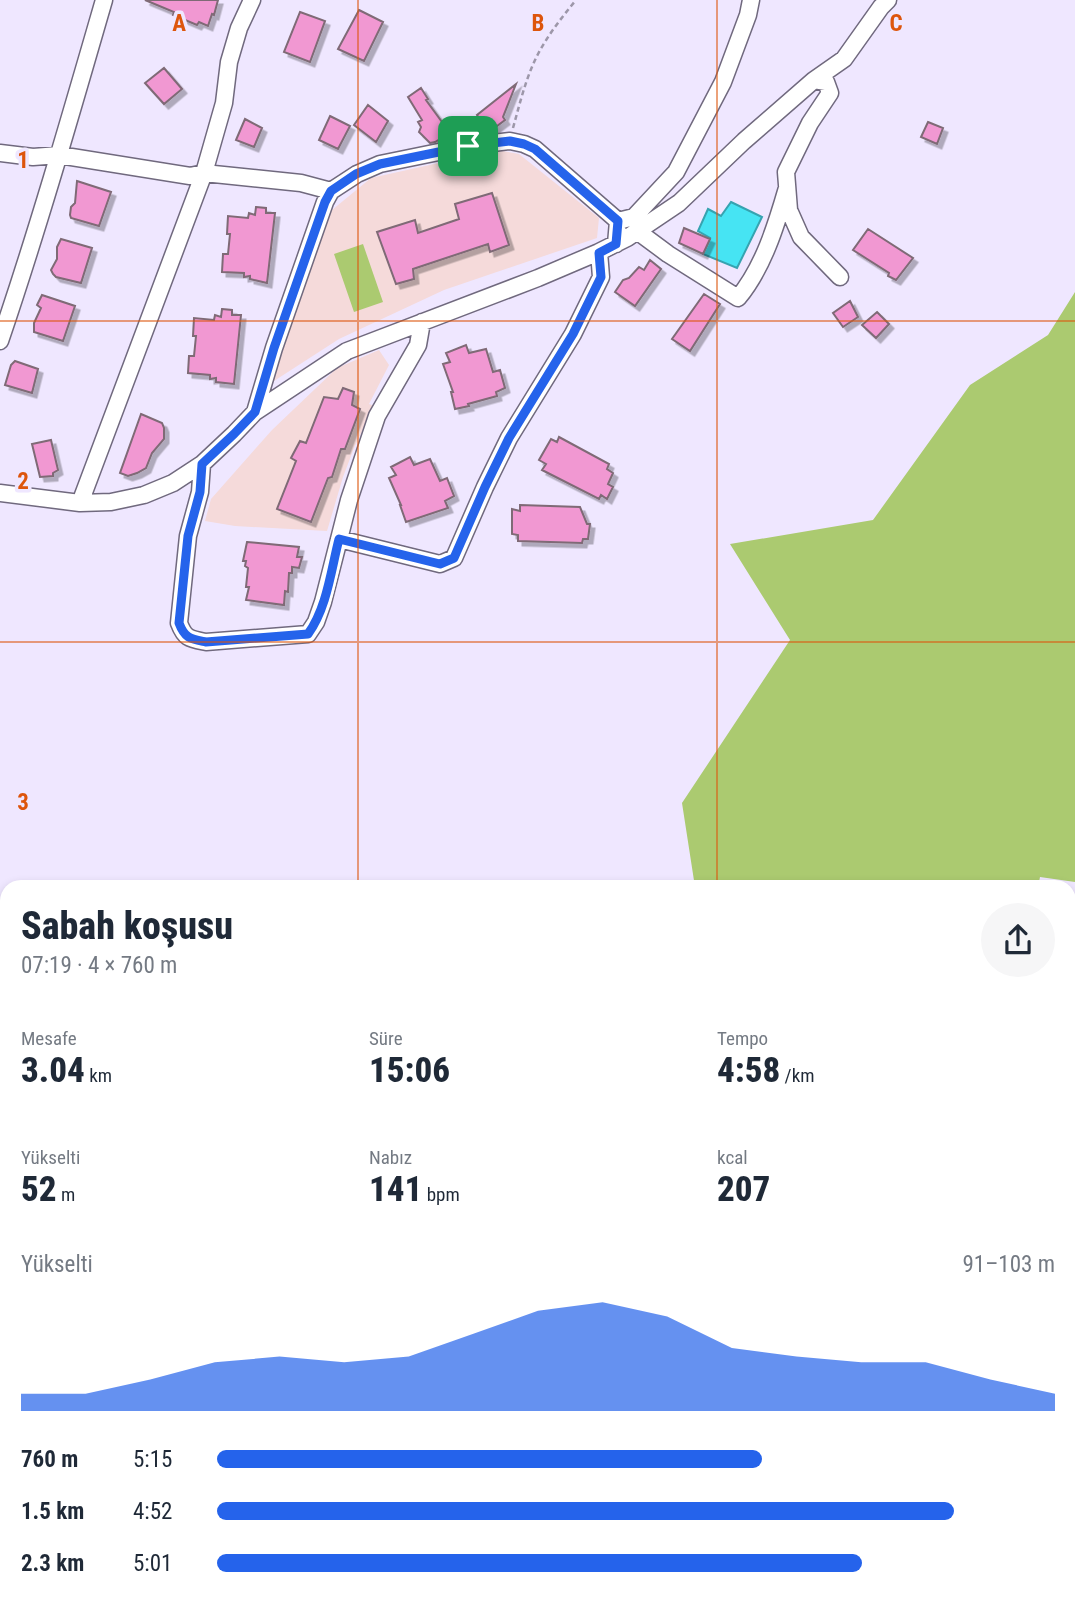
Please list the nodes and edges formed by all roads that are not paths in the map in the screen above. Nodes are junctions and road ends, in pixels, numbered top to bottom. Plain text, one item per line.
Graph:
1 (104, 0) edge
2 (252, 0) edge
3 (751, 0) edge
4 (888, 0) edge
5 (814, 80) junction
6 (0, 153) edge
7 (59, 155) junction
8 (204, 173) junction
9 (787, 188) junction
10 (331, 191) junction
11 (618, 221) junction
12 (637, 231) junction
13 (616, 244) junction
14 (599, 253) junction
15 (840, 277) dead end
16 (422, 322) junction
17 (0, 341) edge
18 (255, 412) junction
19 (202, 464) junction
20 (0, 493) edge
21 (79, 502) junction
22 (339, 539) junction

1 - 7 street
2 - 8 street
3 - 11 street
4 - 5 street
5 - 9 street
5 - 12 street
6 - 7 street
7 - 8 street
7 - 17 street
8 - 10 street
8 - 21 street
9 - 12 street
9 - 15 street
10 - 11 street
10 - 18 street
11 - 13 street
12 - 13 street
13 - 14 street
14 - 16 street
14 - 22 street
16 - 18 street
16 - 22 street
18 - 19 street
19 - 21 street
19 - 22 street
20 - 21 street

